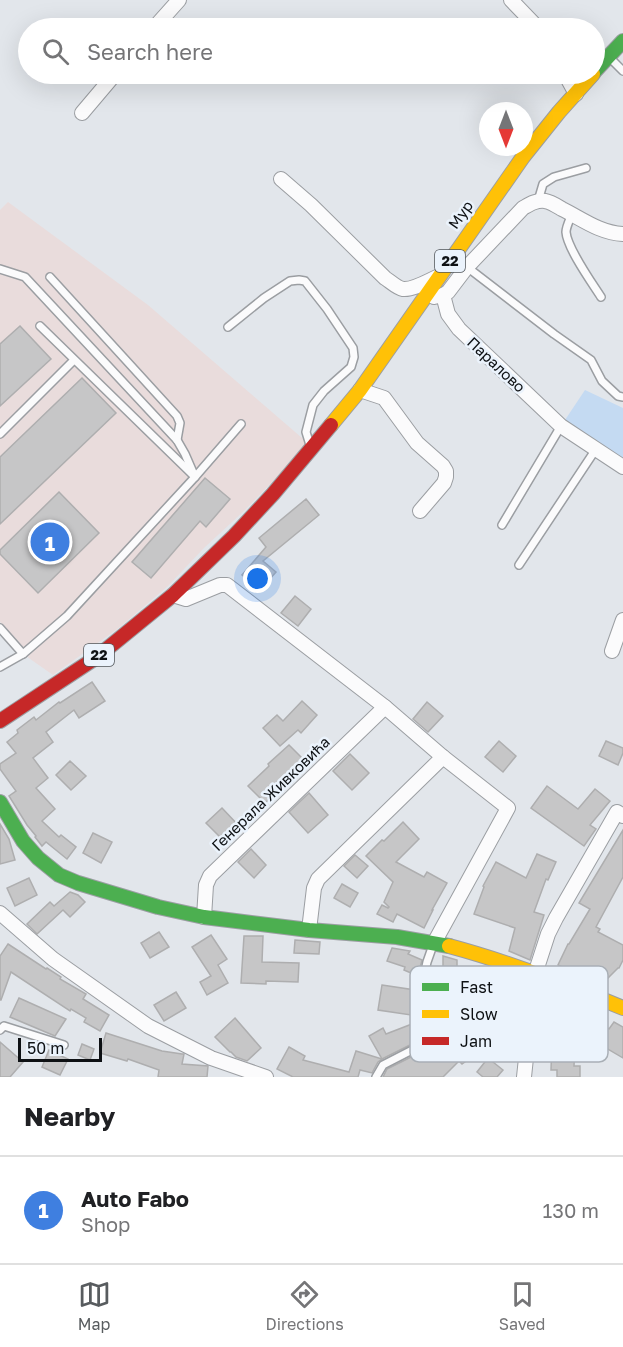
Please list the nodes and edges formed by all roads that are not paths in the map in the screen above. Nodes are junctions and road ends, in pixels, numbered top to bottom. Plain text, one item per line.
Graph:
1 (179, 0) edge
2 (511, 0) edge
3 (163, 18) edge
4 (528, 18) edge
5 (623, 41) edge
6 (608, 57) junction
7 (605, 60) edge
8 (623, 71) edge
9 (107, 84) edge
10 (570, 84) edge
11 (585, 84) edge
12 (576, 94) junction
13 (81, 113) dead end
14 (586, 168) dead end
15 (280, 179) dead end
16 (538, 201) junction
17 (572, 214) junction
18 (623, 234) edge
19 (467, 267) junction
20 (0, 269) edge
21 (439, 276) junction
22 (50, 277) dead end
23 (426, 295) junction
24 (443, 295) junction
25 (601, 297) dead end
26 (40, 326) dead end
27 (228, 327) dead end
28 (74, 360) junction
29 (360, 390) junction
30 (623, 397) edge
31 (241, 424) dead end
32 (561, 426) junction
33 (0, 434) edge
34 (177, 440) junction
35 (596, 449) junction
36 (311, 450) junction
37 (623, 466) edge
38 (195, 477) junction
39 (420, 511) dead end
40 (502, 525) dead end
41 (519, 565) dead end
42 (173, 595) junction
43 (623, 620) edge
44 (0, 628) edge
45 (612, 651) dead end
46 (23, 654) junction
47 (0, 667) edge
48 (385, 707) junction
49 (0, 721) edge
50 (443, 757) junction
51 (0, 802) edge
52 (623, 816) edge
53 (0, 913) edge
54 (204, 917) junction
55 (309, 930) junction
56 (434, 943) junction
57 (426, 966) edge
58 (514, 966) edge
59 (538, 966) edge
60 (0, 1030) edge
61 (64, 1045) dead end
62 (410, 1051) edge
63 (526, 1062) edge
64 (266, 1077) edge
65 (376, 1077) edge
66 (524, 1077) edge

1 - 3 street
2 - 4 street
5 - 6 main road, Мур / 22
6 - 7 main road, Мур / 22
6 - 8 lane
9 - 13 street
10 - 12 street
11 - 12 main road, Мур / 22
12 - 21 main road, Мур / 22
14 - 16 lane
15 - 21 street
16 - 17 street
16 - 19 street
17 - 18 street
17 - 25 lane
19 - 24 street
19 - 30 lane
20 - 34 lane
21 - 23 main road, Мур / 22
22 - 34 lane
23 - 24 street
23 - 29 main road, Мур / 22
24 - 32 street, Паралово
26 - 28 lane
27 - 36 lane
28 - 33 lane
28 - 38 lane
29 - 36 main road, Мур / 22
29 - 39 street
31 - 38 lane
32 - 35 street, Паралово
32 - 40 lane
34 - 38 lane
35 - 37 street, Паралово
35 - 41 lane
36 - 42 main road, 22
38 - 46 lane
42 - 48 street
42 - 49 main road, 22
43 - 45 street
44 - 46 lane
46 - 47 lane
48 - 50 street
48 - 54 street, Генерала Живковића
50 - 55 street
50 - 56 street
51 - 54 main road
52 - 59 street
53 - 64 street
54 - 55 main road
55 - 56 main road
56 - 57 lane
56 - 58 main road
60 - 61 lane
62 - 65 lane
63 - 66 street

